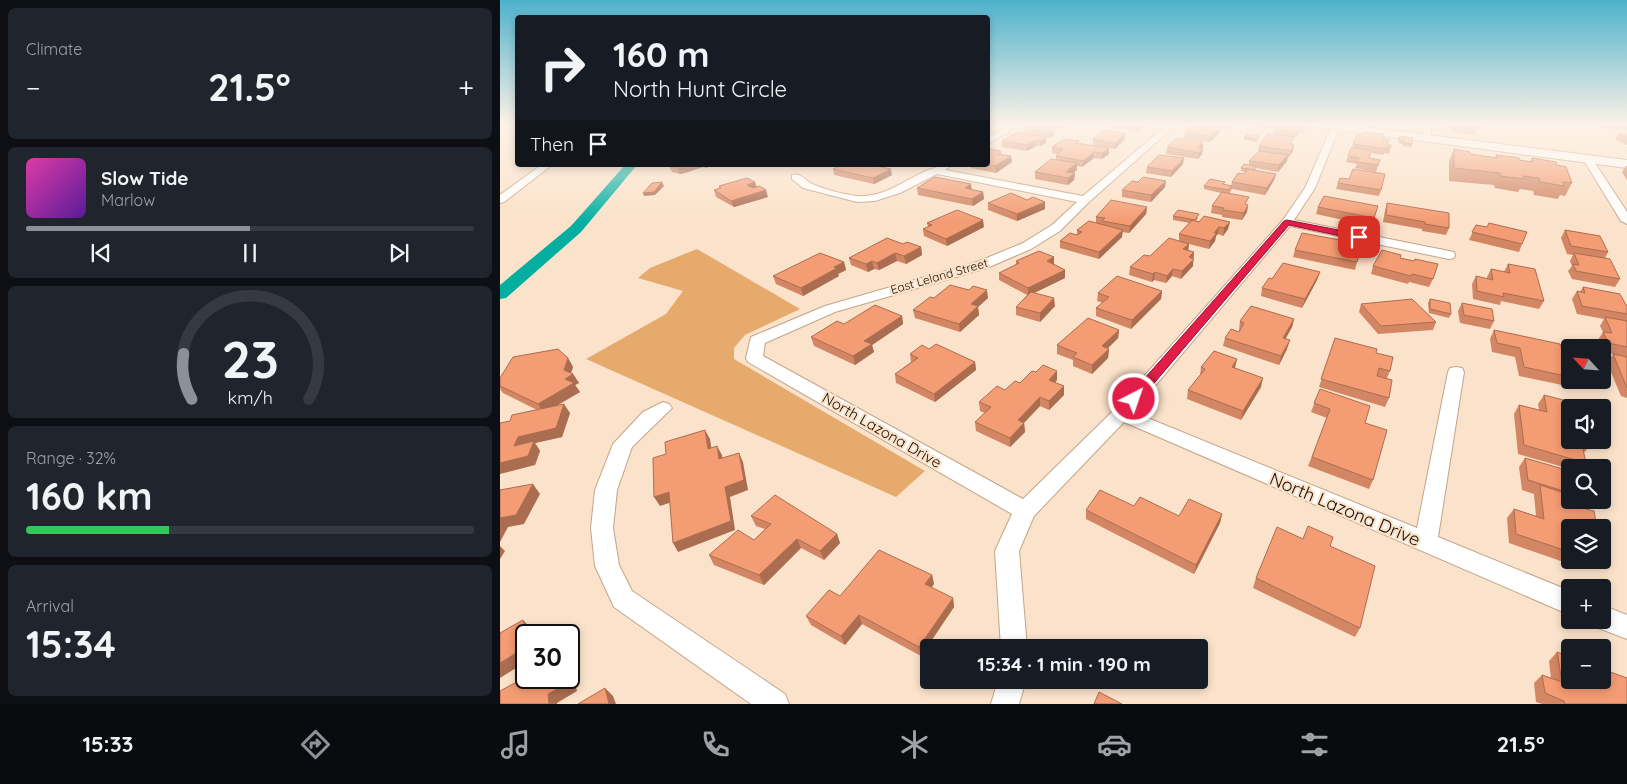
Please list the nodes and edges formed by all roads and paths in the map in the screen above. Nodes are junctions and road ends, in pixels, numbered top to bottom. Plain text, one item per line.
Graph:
1 (1135, 157) edge
2 (1323, 157) edge
3 (1572, 157) edge
4 (1588, 159) junction
5 (1627, 164) edge
6 (543, 167) edge
7 (943, 167) edge
8 (936, 171) junction
9 (796, 177) dead end
10 (500, 200) edge
11 (1085, 200) junction
12 (1627, 221) edge
13 (1287, 222) junction
14 (1449, 255) dead end
15 (757, 340) joint
16 (1456, 372) dead end
17 (663, 408) dead end
18 (1121, 414) junction
19 (1024, 511) junction
20 (1426, 544) junction
21 (1561, 599) edge
22 (1611, 621) edge
23 (1627, 627) edge
24 (1013, 639) edge
25 (1009, 689) edge
26 (775, 704) edge
27 (1005, 704) edge

1 - 11 street, East Leland Street
2 - 13 street
3 - 4 street
4 - 5 street
4 - 12 street
6 - 10 street
7 - 8 street
8 - 9 street
8 - 11 street
11 - 15 street, East Leland Street
13 - 14 street
13 - 18 street
15 - 19 street, North Lazona Drive
16 - 20 street
17 - 26 street
18 - 19 street
18 - 20 street, North Lazona Drive
19 - 24 street
20 - 21 street, North Lazona Drive
22 - 23 street
25 - 27 street

